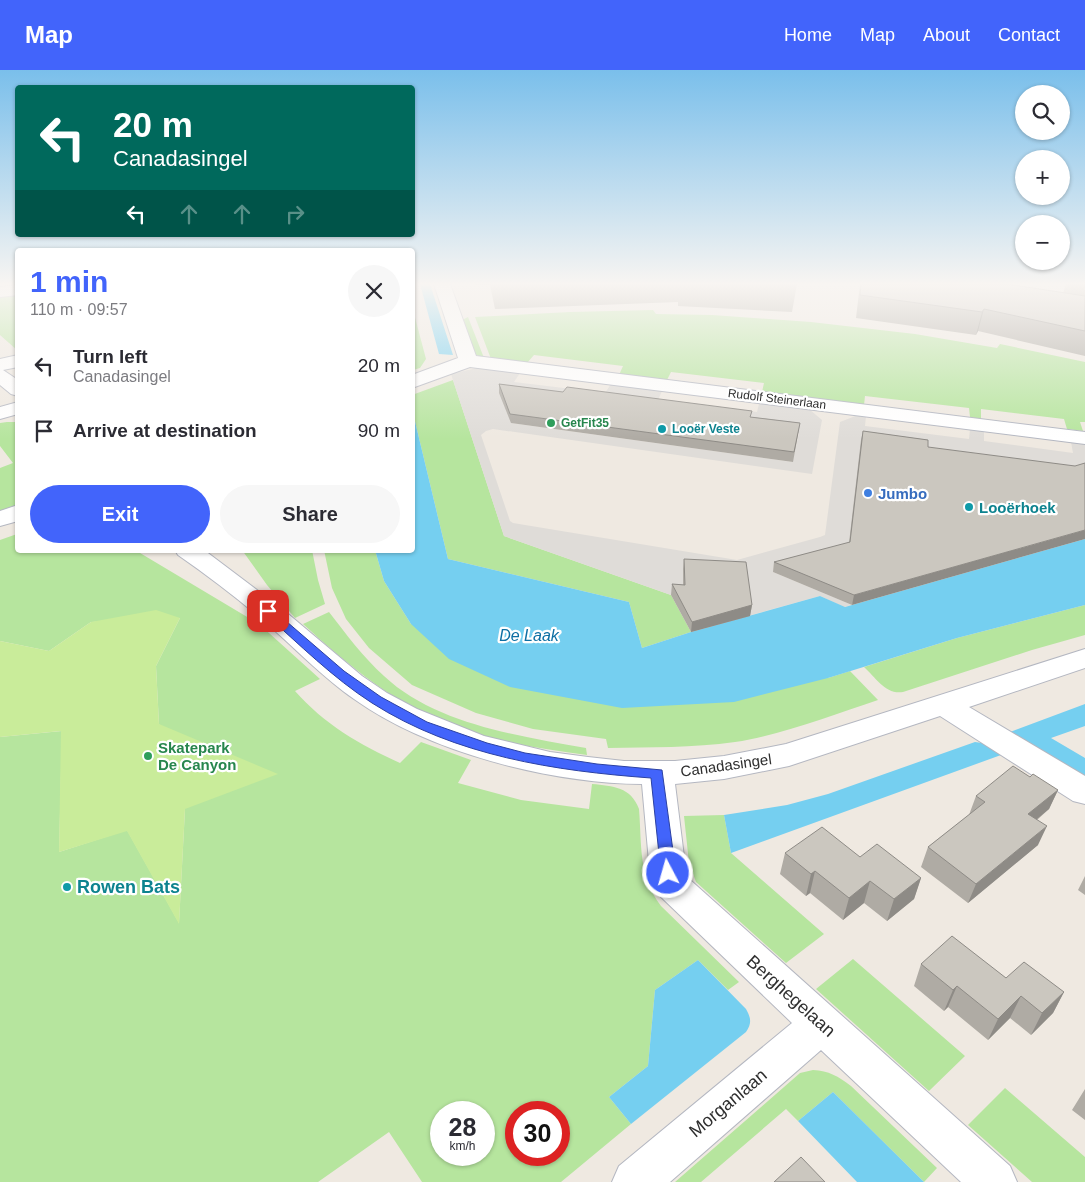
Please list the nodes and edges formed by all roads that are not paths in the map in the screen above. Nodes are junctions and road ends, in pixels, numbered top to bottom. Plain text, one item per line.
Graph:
1 (460, 336) edge
2 (468, 361) junction
3 (15, 362) edge
4 (0, 366) edge
5 (0, 375) edge
6 (415, 381) edge
7 (15, 388) edge
8 (15, 409) edge
9 (0, 413) edge
10 (1085, 438) edge
11 (15, 513) edge
12 (0, 519) edge
13 (15, 530) edge
14 (0, 535) edge
15 (191, 553) edge
16 (206, 553) edge
17 (228, 578) junction
18 (1085, 658) edge
19 (944, 705) junction
20 (657, 773) junction
21 (1085, 792) edge
22 (821, 1024) junction
23 (635, 1182) edge
24 (994, 1182) edge

1 - 2 street
2 - 6 street
2 - 10 street, Rudolf Steinerlaan
3 - 4 street
5 - 7 street
8 - 9 street
11 - 12 street
13 - 14 street
15 - 17 street, Canadasingel
16 - 17 street, Canadasingel
17 - 20 street, Canadasingel
18 - 19 street, Canadasingel
19 - 20 street, Canadasingel
19 - 21 street
20 - 22 street, Berghegelaan
22 - 23 street, Morganlaan
22 - 24 street, Berghegelaan

